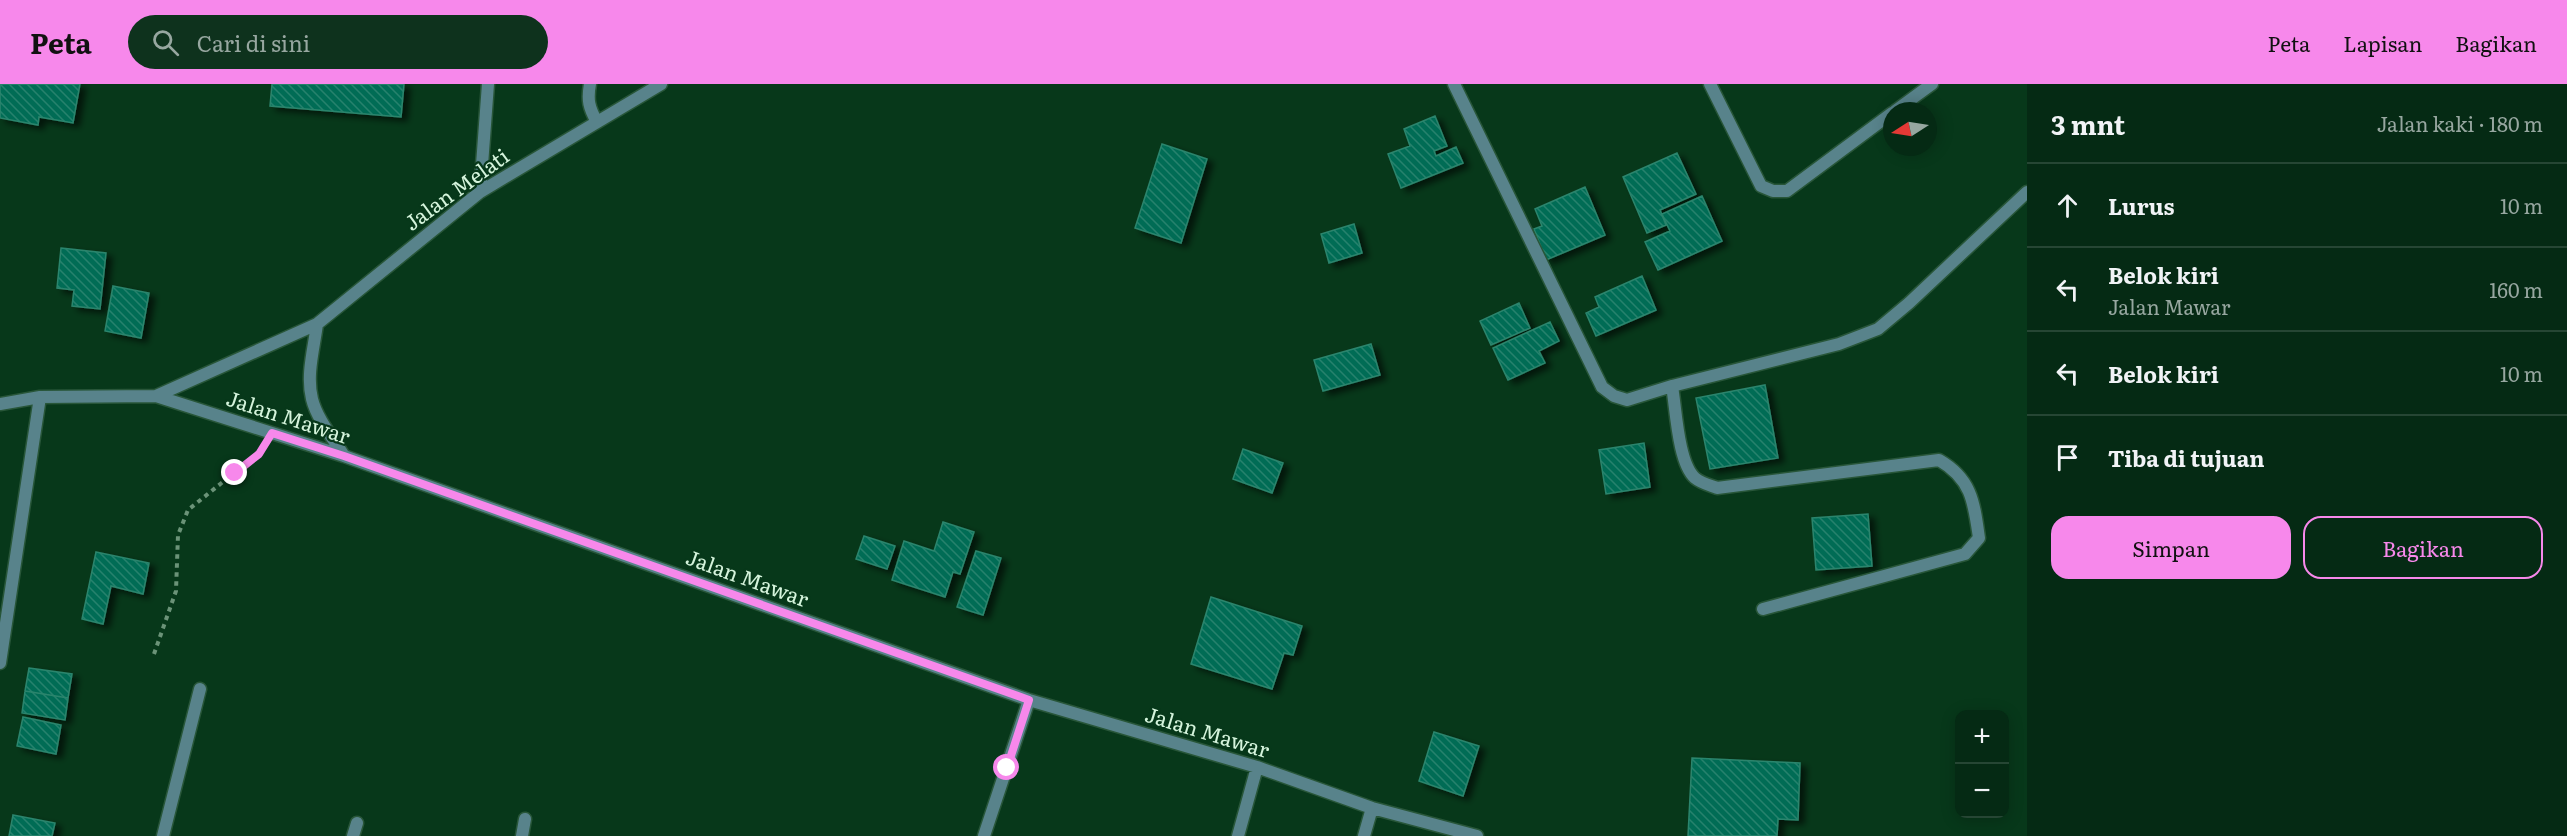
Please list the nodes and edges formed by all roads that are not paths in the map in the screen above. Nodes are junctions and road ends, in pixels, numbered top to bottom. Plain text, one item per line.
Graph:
1 (488, 84) edge
2 (590, 84) edge
3 (661, 84) edge
4 (1454, 84) edge
5 (1710, 84) edge
6 (1932, 84) edge
7 (1908, 102) edge
8 (1883, 120) edge
9 (597, 122) junction
10 (480, 192) junction
11 (2027, 192) edge
12 (317, 324) junction
13 (1672, 386) junction
14 (156, 396) junction
15 (40, 397) junction
16 (0, 404) edge
17 (344, 456) junction
18 (1763, 609) dead end
19 (0, 663) edge
20 (200, 689) dead end
21 (1029, 700) junction
22 (1257, 767) junction
23 (1372, 808) junction
24 (525, 819) dead end
25 (357, 823) dead end
26 (163, 836) edge
27 (353, 836) edge
28 (522, 836) edge
29 (984, 836) edge
30 (1238, 836) edge
31 (1364, 836) edge
32 (1477, 836) edge

1 - 10 street
2 - 9 street
3 - 9 street, Jalan Melati
4 - 13 street
5 - 8 street
6 - 7 street
9 - 10 street, Jalan Melati
10 - 12 street, Jalan Melati
11 - 13 street
12 - 14 street, Jalan Melati
12 - 17 street
13 - 18 street
14 - 15 street, Jalan Mawar
14 - 17 street, Jalan Mawar
15 - 16 street, Jalan Mawar
15 - 19 street
17 - 21 street, Jalan Mawar
20 - 26 street
21 - 22 street, Jalan Mawar
21 - 29 street
22 - 23 street, Jalan Mawar
22 - 30 street
23 - 31 street
23 - 32 street, Jalan Mawar
24 - 28 street
25 - 27 street

